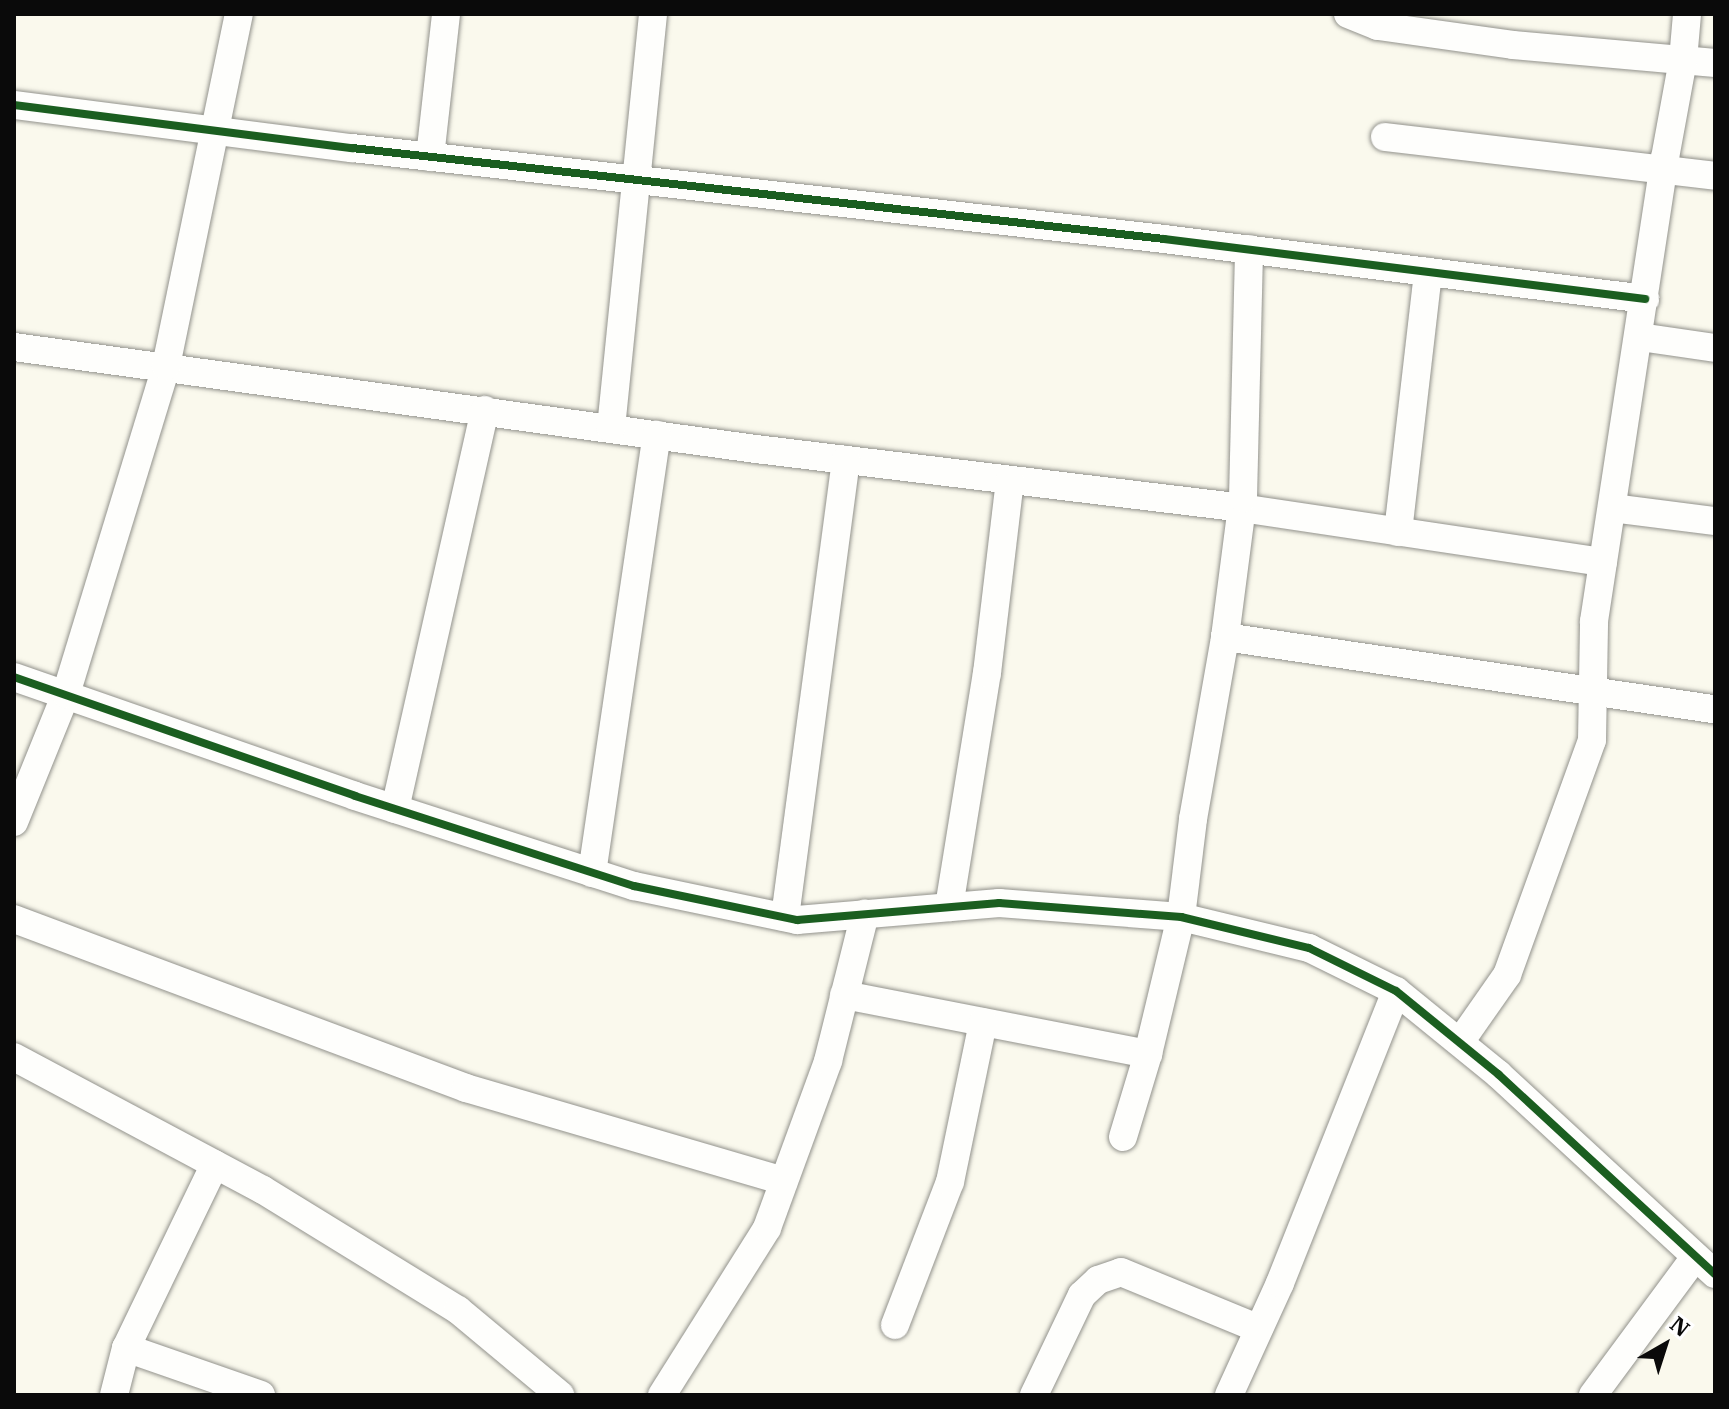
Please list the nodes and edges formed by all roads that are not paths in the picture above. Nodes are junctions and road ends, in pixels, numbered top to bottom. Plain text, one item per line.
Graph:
1 (239, 14) edge
2 (446, 14) edge
3 (653, 14) edge
4 (1348, 14) edge
5 (1687, 14) edge
6 (1683, 60) junction
7 (1715, 63) edge
8 (14, 105) edge
9 (213, 131) junction
10 (1385, 137) dead end
11 (430, 157) junction
12 (1663, 169) junction
13 (1715, 176) edge
14 (635, 180) junction
15 (1249, 249) junction
16 (1428, 272) junction
17 (1645, 299) junction
18 (1640, 337) junction
19 (14, 347) edge
20 (1715, 348) edge
21 (166, 366) junction
22 (485, 410) junction
23 (611, 428) junction
24 (657, 435) junction
25 (846, 460) junction
26 (1010, 480) junction
27 (1241, 508) junction
28 (1612, 508) junction
29 (1715, 521) edge
30 (1398, 532) junction
31 (1603, 562) junction
32 (1225, 637) junction
33 (14, 677) edge
34 (1593, 688) junction
35 (66, 694) junction
36 (1715, 709) edge
37 (395, 809) junction
38 (14, 822) edge
39 (592, 873) junction
40 (949, 907) junction
41 (865, 914) junction
42 (785, 917) junction
43 (1181, 917) junction
44 (14, 919) edge
45 (1396, 991) junction
46 (844, 995) junction
47 (983, 1022) junction
48 (1460, 1042) junction
49 (1148, 1054) junction
50 (15, 1061) edge
51 (1123, 1137) dead end
52 (215, 1164) junction
53 (784, 1181) junction
54 (1705, 1265) edge
55 (895, 1325) dead end
56 (1259, 1329) junction
57 (126, 1348) junction
58 (114, 1395) edge
59 (261, 1395) edge
60 (560, 1395) edge
61 (662, 1395) edge
62 (1034, 1395) edge
63 (1229, 1395) edge
64 (1593, 1395) edge

1 - 9 street
2 - 11 street
3 - 14 street
4 - 6 street
5 - 6 street
6 - 7 street
6 - 12 street
8 - 9 street
9 - 11 street
9 - 21 street
10 - 12 street
11 - 14 street
12 - 13 street
12 - 17 street
14 - 15 street
14 - 23 street
15 - 16 street
15 - 27 street
16 - 17 street
16 - 30 street
17 - 18 street
18 - 20 street
18 - 28 street
19 - 21 street
21 - 22 street
21 - 35 street
22 - 23 street
22 - 37 street
23 - 24 street
24 - 25 street
24 - 39 street
25 - 26 street
25 - 42 street
26 - 27 street
26 - 40 street
27 - 30 street
27 - 32 street
28 - 29 street
28 - 31 street
30 - 31 street
31 - 34 street
32 - 34 street
32 - 43 street
33 - 35 street
34 - 36 street
34 - 48 street
35 - 37 street
35 - 38 street
37 - 39 street
39 - 42 street
40 - 41 street
40 - 43 street
41 - 42 street
41 - 46 street
43 - 45 street
43 - 49 street
44 - 53 street
45 - 48 street
45 - 56 street
46 - 47 street
46 - 53 street
47 - 49 street
47 - 55 street
48 - 54 street
49 - 51 street
50 - 52 street
52 - 57 street
52 - 60 street
53 - 61 street
54 - 64 street
56 - 62 street
56 - 63 street
57 - 58 street
57 - 59 street

